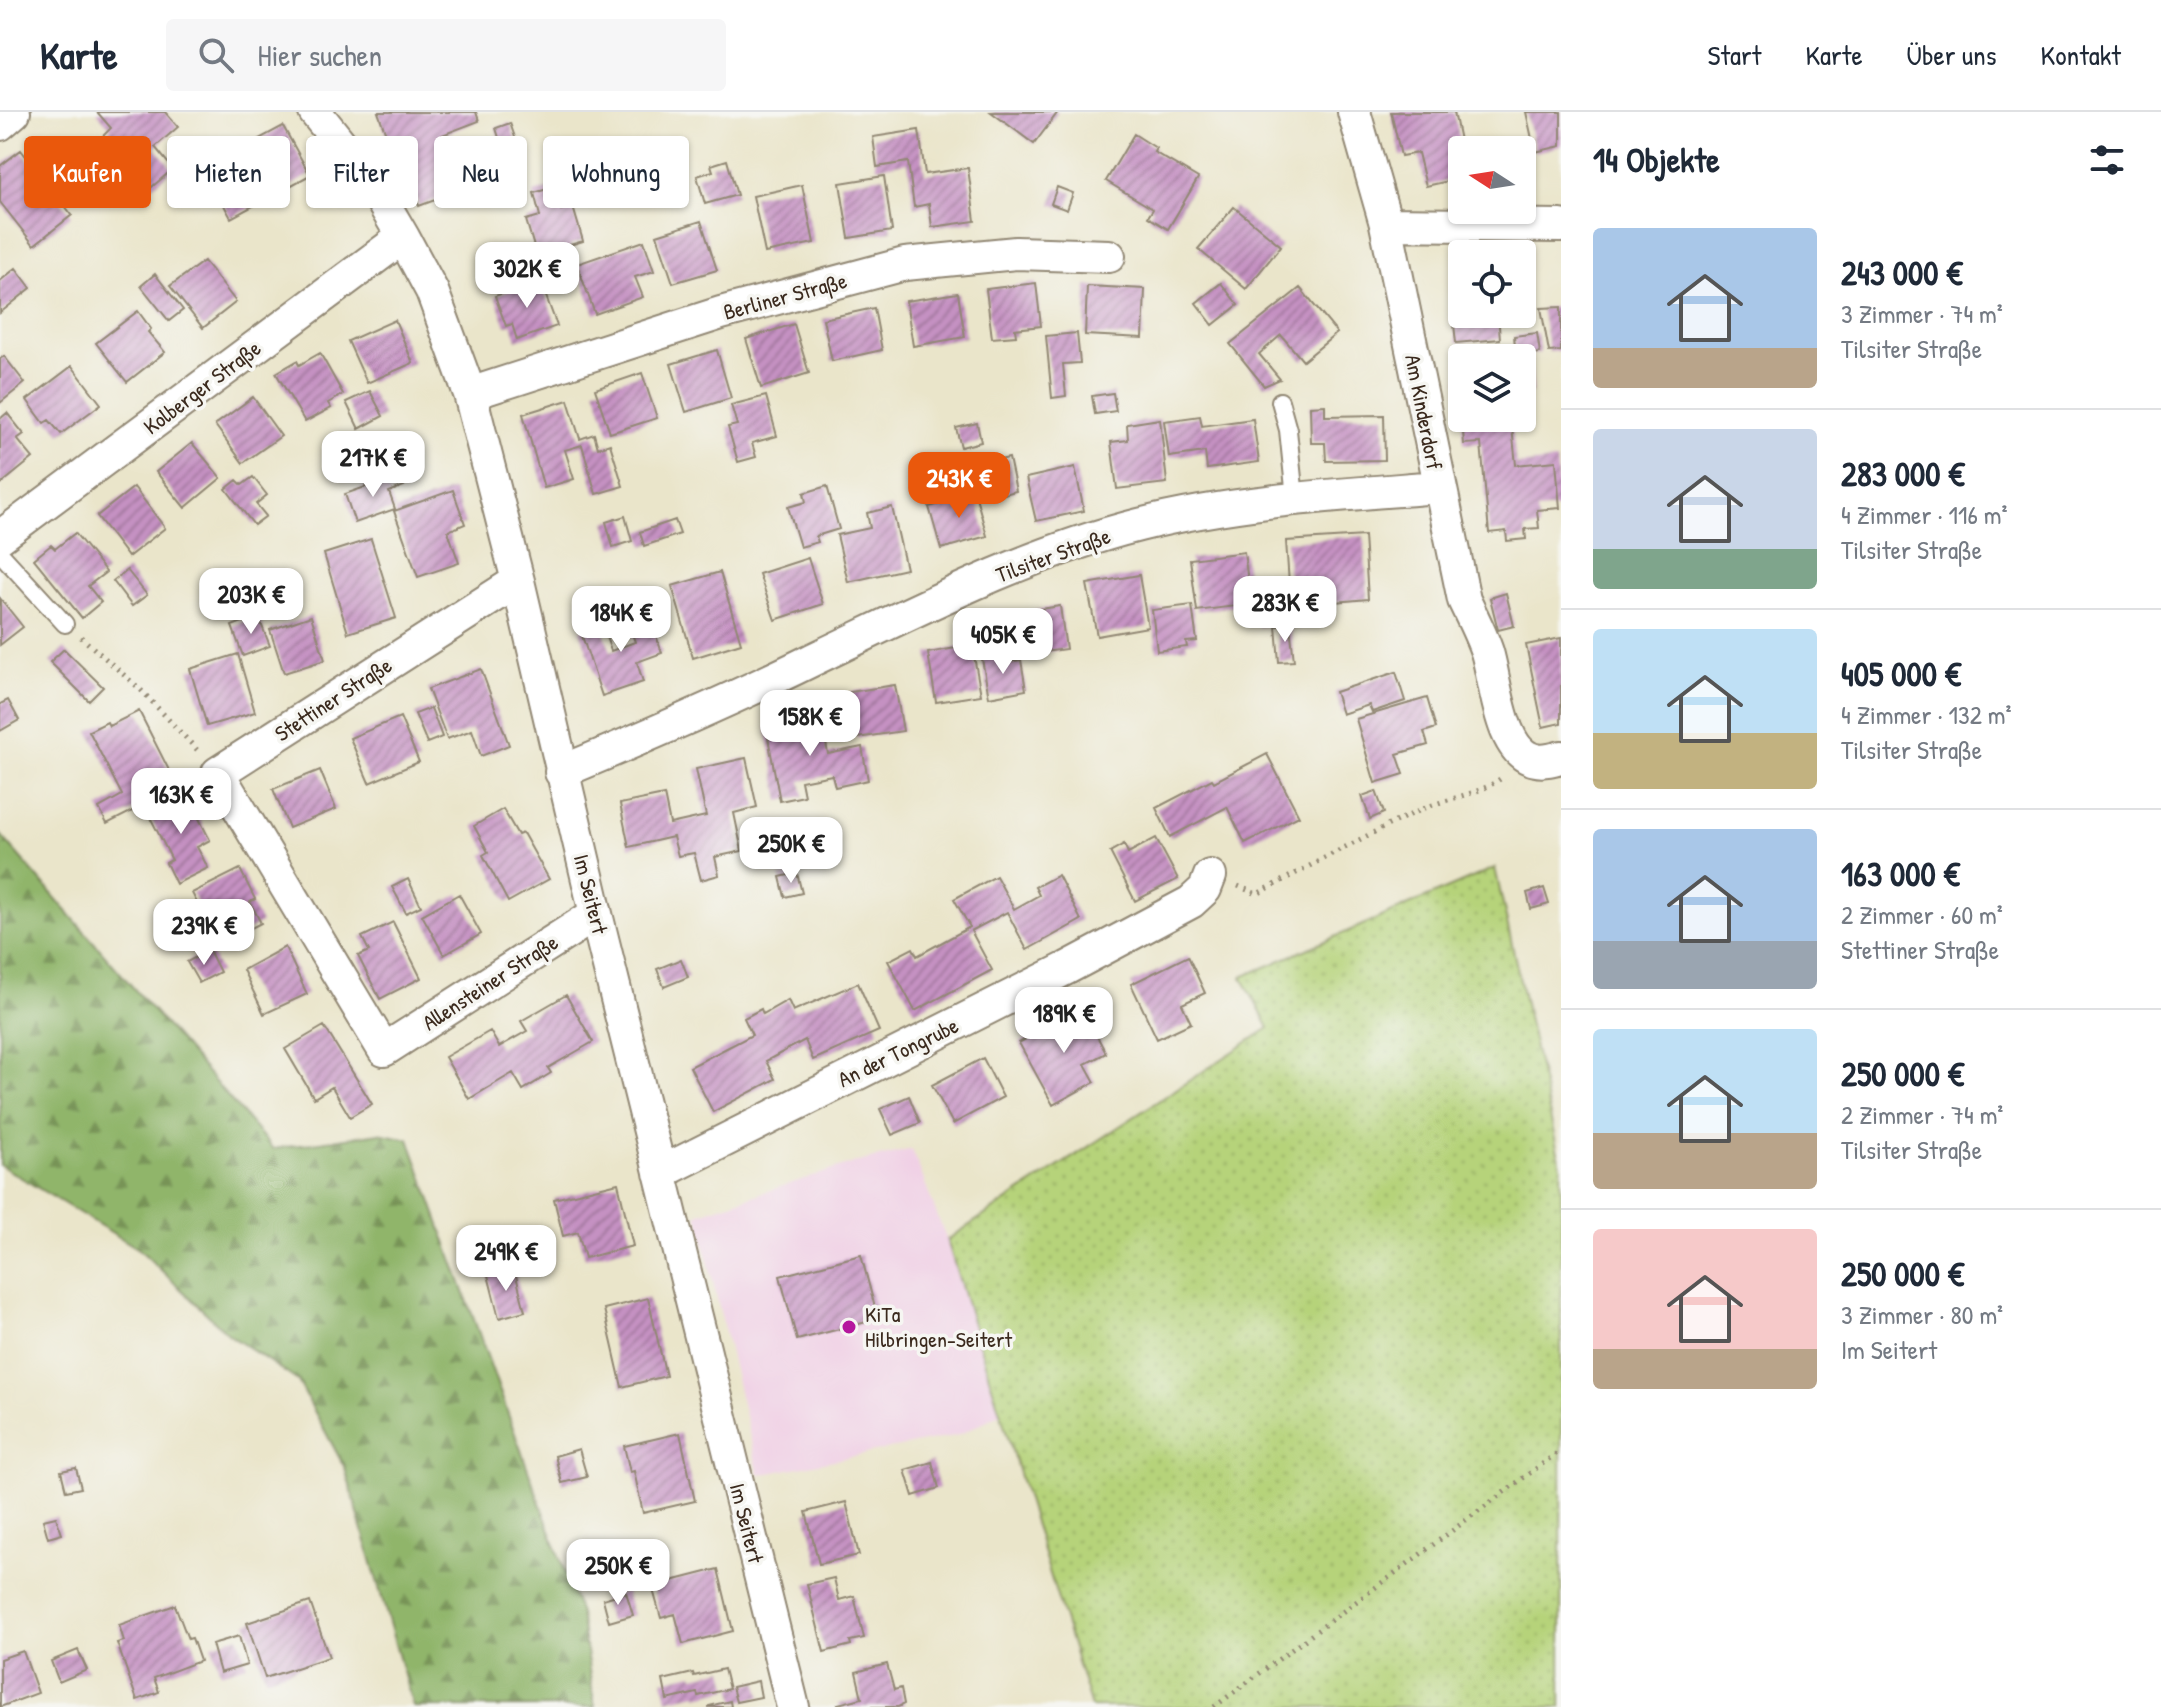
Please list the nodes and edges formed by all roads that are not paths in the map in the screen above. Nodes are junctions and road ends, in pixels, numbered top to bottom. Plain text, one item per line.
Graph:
1 (14, 112) edge
2 (315, 112) edge
3 (1354, 112) edge
4 (0, 124) edge
5 (1386, 224) junction
6 (1561, 226) edge
7 (403, 237) junction
8 (1109, 256) dead end
9 (470, 394) junction
10 (1280, 401) dead end
11 (1439, 487) junction
12 (1295, 498) junction
13 (0, 537) edge
14 (0, 553) edge
15 (518, 581) junction
16 (65, 624) road end
17 (1561, 757) edge
18 (561, 772) junction
19 (1210, 876) road end
20 (596, 914) junction
21 (384, 1050) joint
22 (660, 1173) junction
23 (793, 1707) edge

1 - 4 street
2 - 7 street, Im Seitert
3 - 5 street, Am Kinderdorf
5 - 6 street
5 - 11 street, Am Kinderdorf
7 - 9 street, Im Seitert
7 - 13 street, Kolberger Straße
8 - 9 street, Berliner Straße
9 - 15 street, Im Seitert
10 - 12 lane
11 - 12 street, Tilsiter Straße
11 - 17 street, Am Kinderdorf
12 - 18 street, Tilsiter Straße
14 - 16 lane
15 - 18 street, Im Seitert
15 - 21 street, Stettiner Straße
18 - 20 street, Im Seitert
19 - 22 street, An der Tongrube
20 - 21 street, Allensteiner Straße
20 - 22 street, Im Seitert
22 - 23 street, Im Seitert

